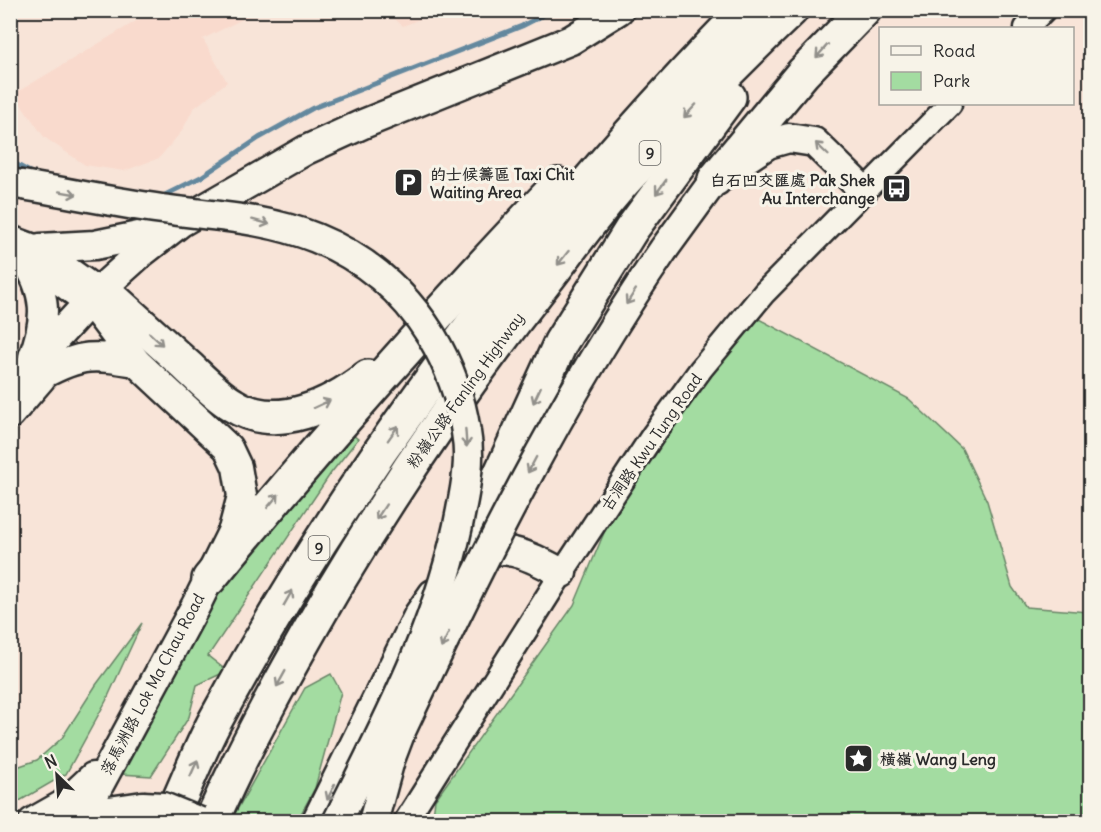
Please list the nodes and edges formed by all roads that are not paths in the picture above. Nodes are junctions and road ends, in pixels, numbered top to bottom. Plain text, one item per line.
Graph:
1 (619, 10) edge
2 (735, 10) edge
3 (745, 10) edge
4 (791, 10) edge
5 (797, 10) edge
6 (864, 10) edge
7 (1044, 10) edge
8 (1027, 27) edge
9 (949, 105) edge
10 (715, 179) junction
11 (10, 183) edge
12 (863, 190) junction
13 (223, 197) junction
14 (181, 222) junction
15 (21, 248) edge
16 (100, 301) junction
17 (419, 335) junction
18 (136, 362) junction
19 (37, 370) junction
20 (10, 388) edge
21 (10, 414) edge
22 (562, 573) junction
23 (447, 574) junction
24 (209, 579) junction
25 (114, 752) junction
26 (156, 814) edge
27 (406, 821) edge
28 (33, 822) edge
29 (79, 822) edge
30 (84, 822) edge
31 (200, 822) edge
32 (211, 822) edge
33 (316, 822) edge
34 (337, 822) edge
35 (373, 822) edge

1 - 13 main road
2 - 17 highway
26 -> 3 highway, 粉嶺公路 Fanling Highway / 9
4 -> 32 highway, 粉嶺公路 Fanling Highway / 9
5 -> 23 highway
6 -> 10 highway
7 - 8 street
9 - 12 street, 古洞路 Kwu Tung Road
12 -> 10 main road
10 -> 35 main road, bridge
11 -> 34 main road, bridge
12 - 22 street, 古洞路 Kwu Tung Road
13 - 14 main road
13 - 16 main road
14 - 15 main road
14 - 16 main road
15 - 16 street
15 - 19 main road
16 -> 17 highway
16 - 18 main road, 落馬洲路 Lok Ma Chau Road
16 - 19 main road
24 -> 17 highway
18 - 19 main road
18 - 24 main road, 落馬洲路 Lok Ma Chau Road
19 - 20 main road
19 - 21 main road
22 - 23 main road
22 - 27 street, 古洞路 Kwu Tung Road
23 -> 33 main road
24 - 25 main road, 落馬洲路 Lok Ma Chau Road
25 - 28 main road
25 - 29 main road, 落馬洲路 Lok Ma Chau Road
26 - 30 main road
26 - 31 main road, bridge

